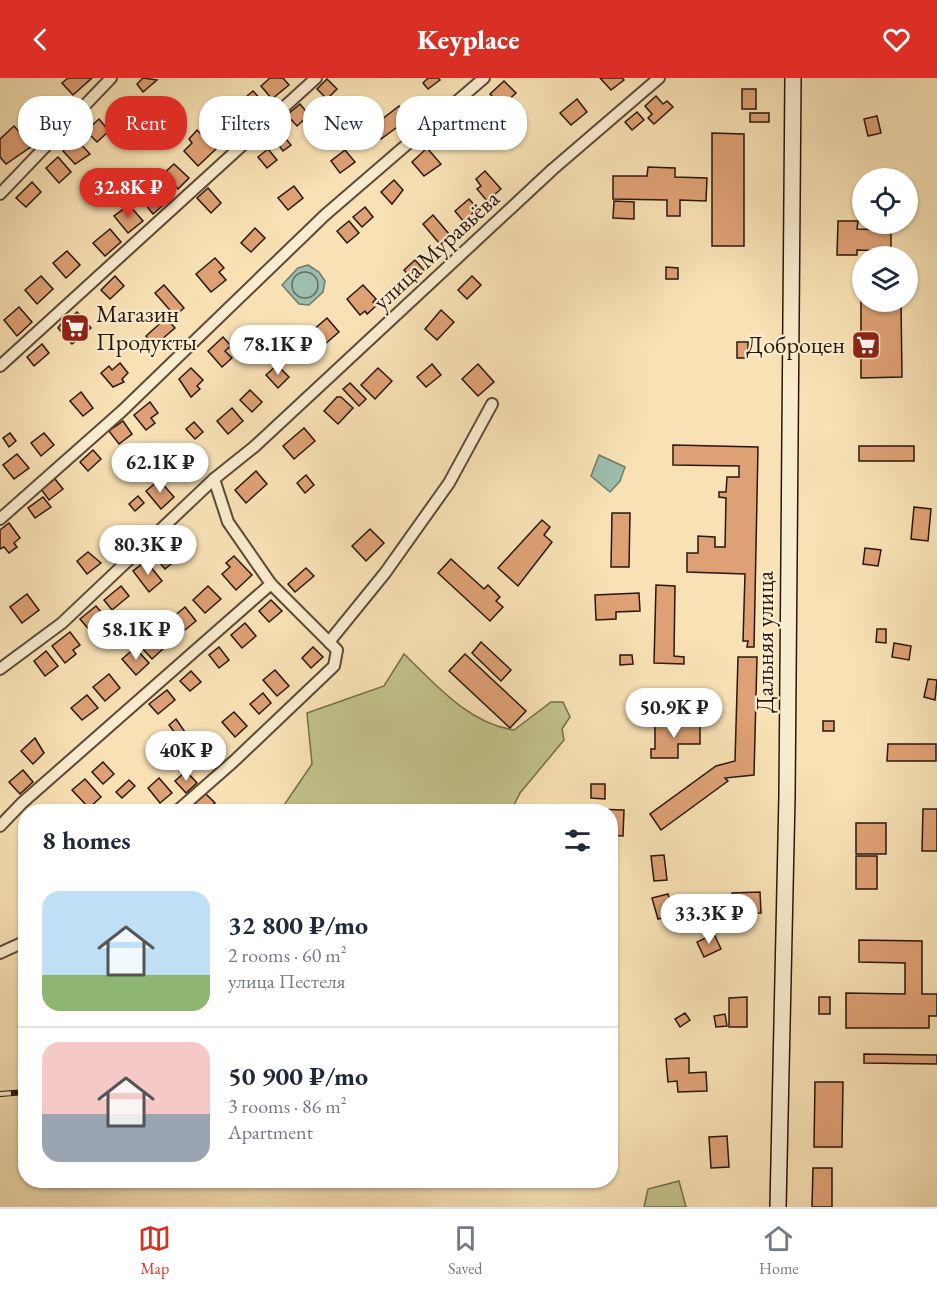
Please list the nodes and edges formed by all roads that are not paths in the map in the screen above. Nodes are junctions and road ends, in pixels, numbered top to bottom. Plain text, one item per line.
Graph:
1 (111, 78) edge
2 (316, 78) edge
3 (484, 78) edge
4 (659, 78) edge
5 (793, 78) edge
6 (0, 194) edge
7 (0, 366) edge
8 (492, 404) dead end
9 (214, 479) junction
10 (0, 519) edge
11 (271, 584) junction
12 (330, 642) junction
13 (0, 669) edge
14 (21, 804) edge
15 (185, 804) edge
16 (18, 807) edge
17 (0, 826) edge
18 (18, 945) edge
19 (0, 953) edge
20 (778, 1207) edge

1 - 6 street
2 - 7 street
3 - 10 street
4 - 9 street, улица Муравьёва
5 - 20 main road, Дальняя улица
8 - 12 street
9 - 11 street
9 - 13 street, улица Муравьёва
11 - 12 street
11 - 14 street
12 - 15 street
16 - 17 street
18 - 19 street

